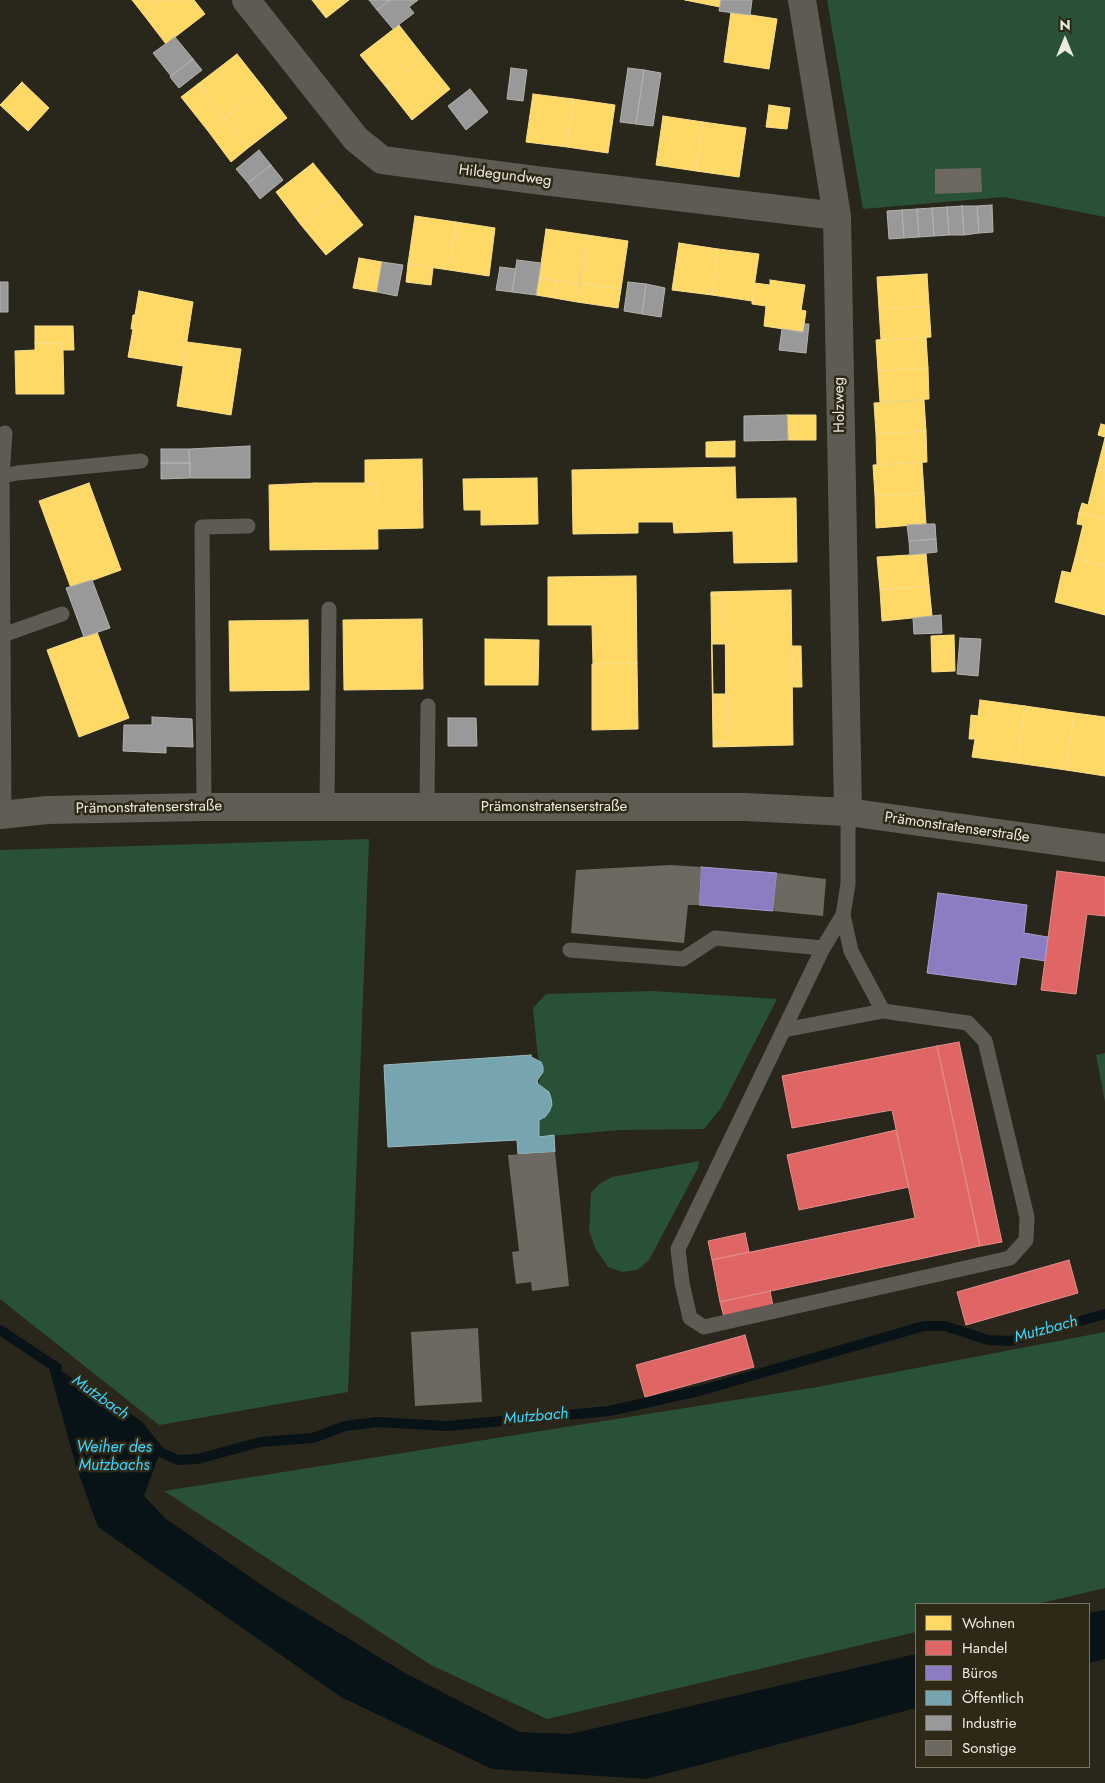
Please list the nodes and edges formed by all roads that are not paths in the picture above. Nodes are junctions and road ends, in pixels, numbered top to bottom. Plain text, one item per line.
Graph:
1 (246, 0) edge
2 (802, 0) edge
3 (837, 216) junction
4 (5, 433) dead end
5 (140, 461) dead end
6 (2, 476) junction
7 (248, 526) dead end
8 (329, 609) dead end
9 (62, 614) dead end
10 (3, 635) junction
11 (428, 706) dead end
12 (427, 806) junction
13 (204, 807) junction
14 (327, 807) junction
15 (848, 812) junction
16 (2, 814) edge
17 (1105, 848) edge
18 (843, 915) junction
19 (823, 948) junction
20 (570, 950) dead end
21 (883, 1011) junction
22 (784, 1030) junction

1 - 3 street, Hildegundweg
2 - 3 street, Holzweg
3 - 15 street, Holzweg
4 - 6 lane
5 - 6 lane
6 - 10 lane
7 - 13 lane
8 - 14 lane
9 - 10 lane
10 - 16 lane
11 - 12 lane
12 - 14 main road, Prämonstratenserstraße
12 - 15 main road, Prämonstratenserstraße
13 - 14 main road, Prämonstratenserstraße
13 - 16 main road, Prämonstratenserstraße
15 - 17 main road, Prämonstratenserstraße
15 - 18 lane
18 - 19 lane
18 - 21 lane
19 - 20 lane
19 - 22 lane
21 - 22 lane
21 - 22 lane

